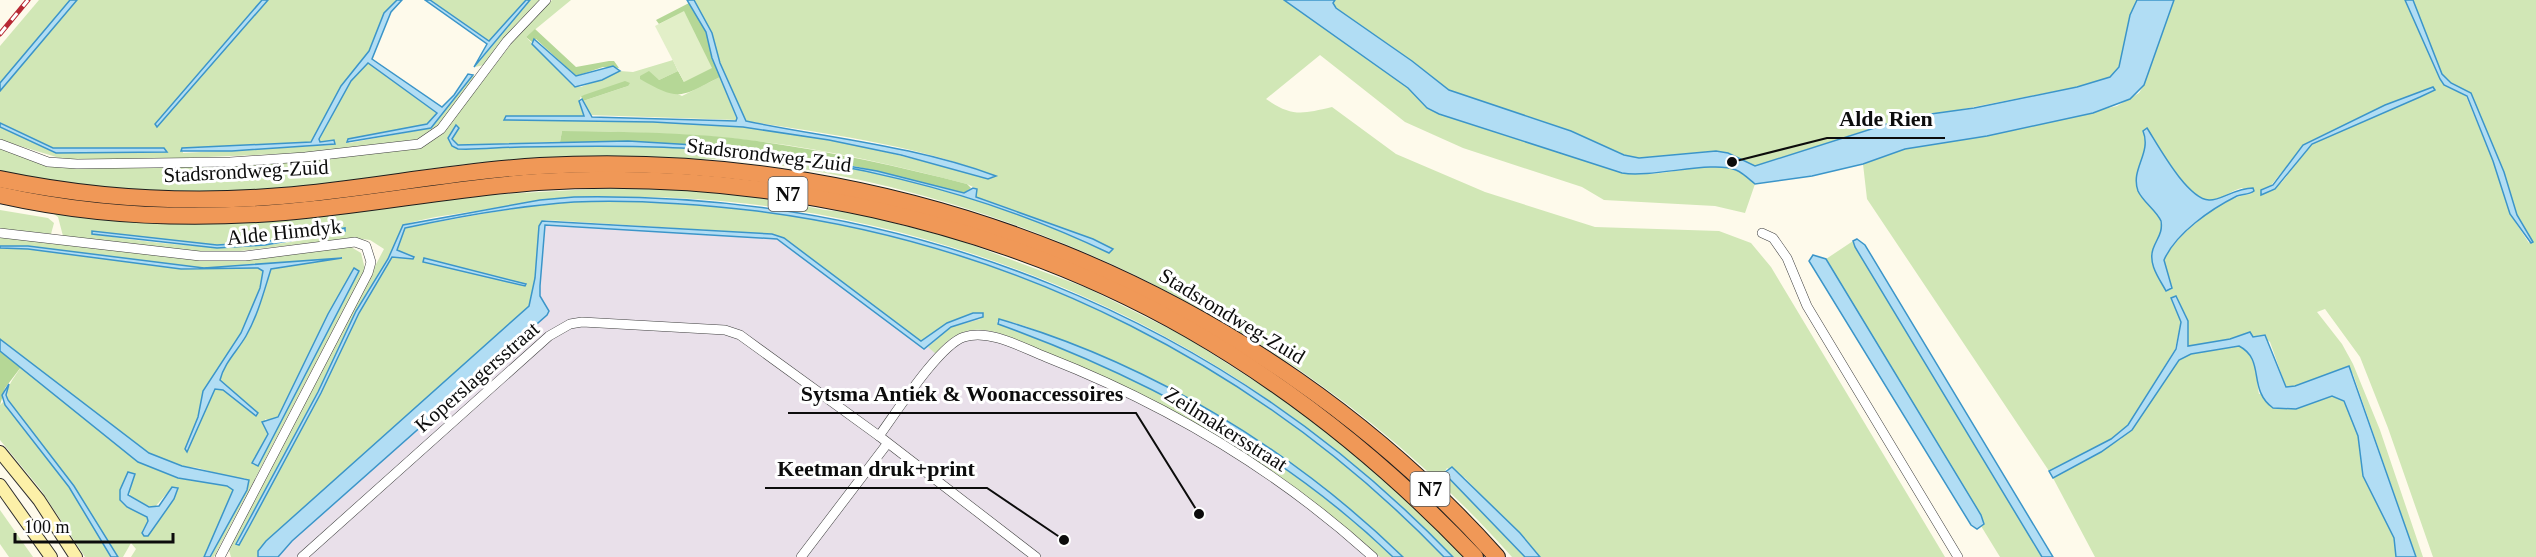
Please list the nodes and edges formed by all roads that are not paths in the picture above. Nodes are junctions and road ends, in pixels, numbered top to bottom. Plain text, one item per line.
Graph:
1 (546, 0) edge
2 (0, 144) edge
3 (0, 179) edge
4 (0, 195) edge
5 (1762, 232) dead end
6 (0, 233) edge
7 (879, 436) junction
8 (887, 444) junction
9 (0, 452) edge
10 (0, 485) edge
11 (51, 557) edge
12 (75, 557) edge
13 (220, 557) edge
14 (302, 557) edge
15 (801, 557) edge
16 (1036, 557) edge
17 (1373, 557) edge
18 (1475, 557) edge
19 (1497, 557) edge
20 (1958, 557) edge

1 - 2 street
3 - 19 highway, Stadsrondweg-Zuid / N7
4 - 18 highway, Stadsrondweg-Zuid / N7
5 - 20 street
6 - 13 street, Alde Himdyk
7 - 8 street, Koperslagersstraat
7 - 14 street, Koperslagersstraat
7 - 17 street, Zeilmakersstraat
8 - 15 street
8 - 16 street, Koperslagersstraat
9 - 12 main road
10 - 11 main road

